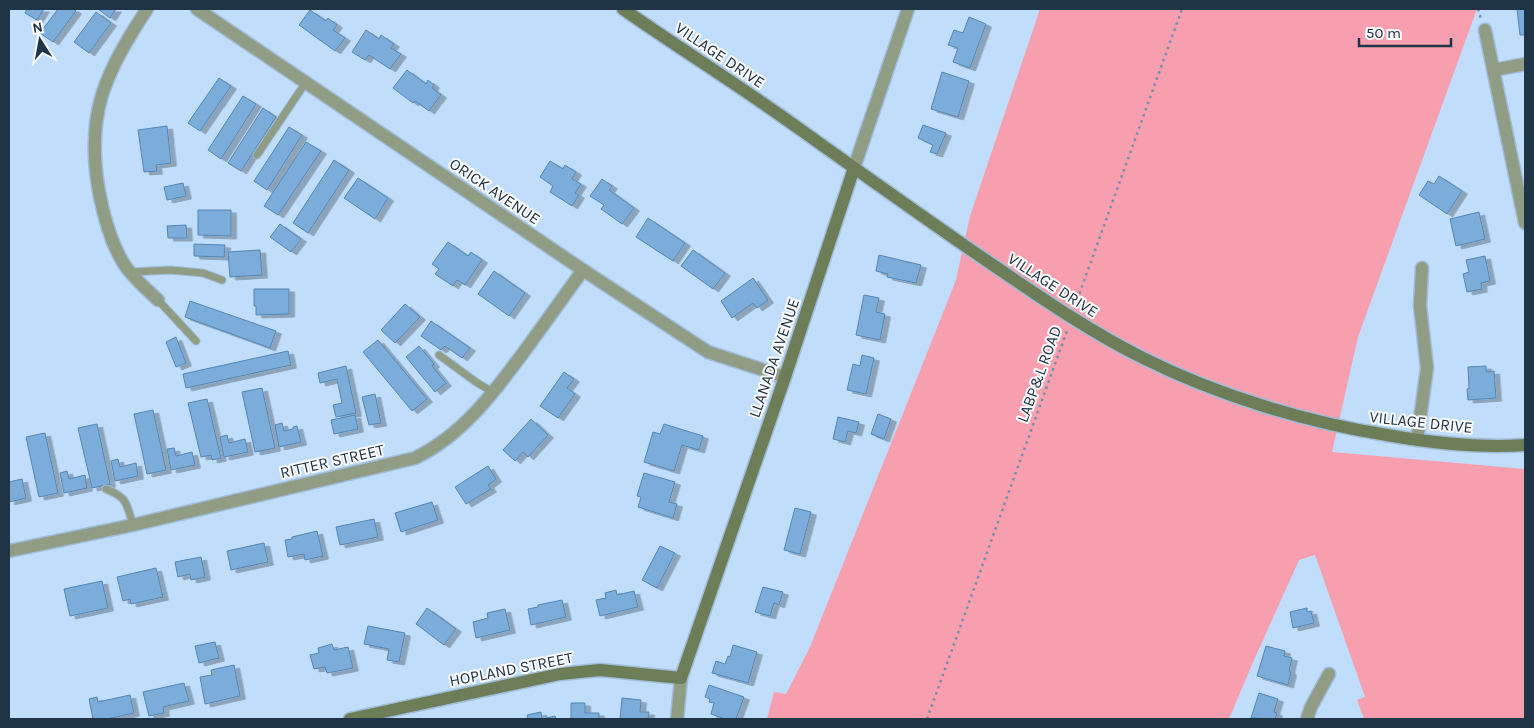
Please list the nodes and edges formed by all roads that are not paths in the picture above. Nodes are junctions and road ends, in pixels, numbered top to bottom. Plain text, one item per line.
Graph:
1 (147, 9) edge
2 (198, 9) edge
3 (623, 9) edge
4 (908, 9) edge
5 (1485, 30) dead end
6 (1525, 64) edge
7 (1494, 70) junction
8 (306, 82) junction
9 (257, 155) dead end
10 (854, 168) junction
11 (1525, 223) edge
12 (1422, 268) dead end
13 (583, 270) junction
14 (130, 272) junction
15 (222, 280) dead end
16 (158, 300) joint
17 (196, 341) dead end
18 (439, 354) dead end
19 (786, 377) junction
20 (494, 393) junction
21 (1417, 440) junction
22 (1525, 445) edge
23 (106, 489) dead end
24 (133, 525) junction
25 (9, 551) edge
26 (1329, 674) dead end
27 (681, 678) junction
28 (350, 719) edge
29 (677, 719) edge
30 (1307, 719) edge

1 - 14 street
2 - 8 street, ORICK AVENUE
3 - 10 main road, VILLAGE DRIVE
4 - 10 street, LLANADA AVENUE
5 - 7 street
6 - 7 street
7 - 11 street
8 - 9 lane
8 - 13 street, ORICK AVENUE
10 - 19 main road, LLANADA AVENUE
10 - 21 main road, VILLAGE DRIVE
12 - 21 street
13 - 19 street, ORICK AVENUE
13 - 20 street, RITTER STREET
14 - 15 lane
14 - 16 street
16 - 17 lane
18 - 20 lane
19 - 27 main road, LLANADA AVENUE
20 - 24 street, RITTER STREET
21 - 22 main road, VILLAGE DRIVE
23 - 24 lane
24 - 25 street, RITTER STREET
26 - 30 street
27 - 28 main road, HOPLAND STREET
27 - 29 street, LLANADA AVENUE

